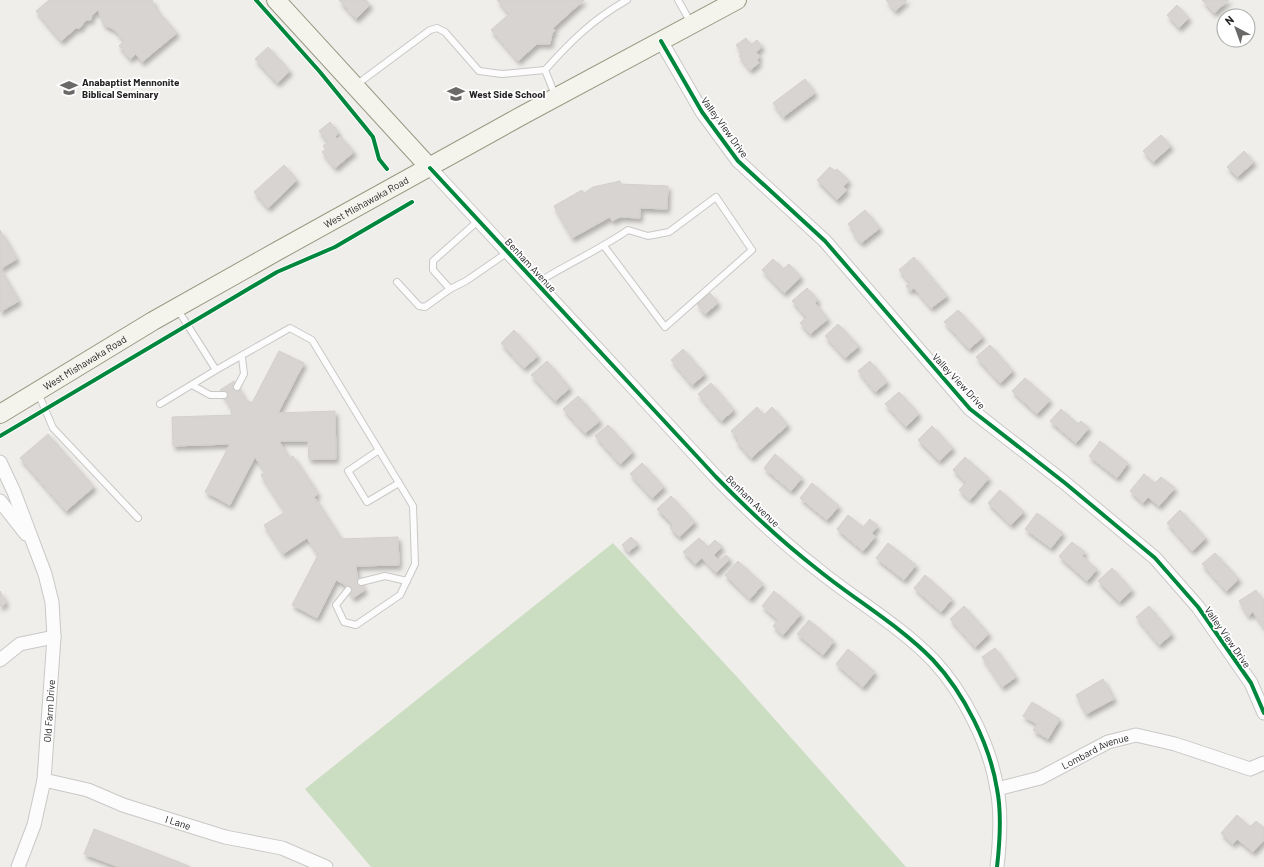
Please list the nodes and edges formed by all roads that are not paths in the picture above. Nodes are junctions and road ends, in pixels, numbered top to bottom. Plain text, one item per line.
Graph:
1 (276, 0) edge
2 (627, 0) edge
3 (678, 0) edge
4 (737, 0) edge
5 (691, 24) junction
6 (661, 40) junction
7 (545, 70) junction
8 (355, 86) junction
9 (556, 97) junction
10 (430, 168) junction
11 (479, 220) junction
12 (604, 246) junction
13 (508, 252) junction
14 (397, 282) dead end
15 (537, 283) junction
16 (450, 289) junction
17 (178, 308) junction
18 (242, 356) junction
19 (216, 370) junction
20 (192, 386) junction
21 (237, 387) dead end
22 (37, 392) junction
23 (224, 395) dead end
24 (160, 404) dead end
25 (0, 414) edge
26 (379, 450) junction
27 (0, 462) edge
28 (399, 483) junction
29 (0, 500) edge
30 (138, 518) dead end
31 (38, 553) junction
32 (407, 580) junction
33 (360, 582) dead end
34 (348, 590) dead end
35 (54, 637) junction
36 (0, 660) edge
37 (1264, 713) edge
38 (1264, 763) edge
39 (44, 780) junction
40 (997, 789) junction
41 (302, 862) edge
42 (18, 867) edge
43 (326, 867) edge
44 (998, 867) edge

1 - 8 main road, Benham Avenue
2 - 7 lane
3 - 5 lane
4 - 5 main road, West Mishawaka Road
5 - 6 main road, West Mishawaka Road
6 - 9 main road, West Mishawaka Road
6 - 37 street, Valley View Drive
7 - 8 lane
7 - 9 lane
8 - 10 main road, Benham Avenue
9 - 10 main road, West Mishawaka Road
10 - 11 street, Benham Avenue
10 - 17 main road, West Mishawaka Road
11 - 13 street, Benham Avenue
11 - 16 lane
12 - 12 lane
12 - 15 lane
13 - 15 street, Benham Avenue
13 - 16 lane
14 - 16 lane
15 - 40 street, Benham Avenue
17 - 19 lane
17 - 22 main road, West Mishawaka Road
18 - 19 lane
18 - 21 lane
18 - 26 lane
19 - 20 lane
20 - 23 lane
20 - 24 lane
22 - 25 main road, West Mishawaka Road
22 - 30 lane
26 - 28 lane
26 - 28 lane
27 - 31 street, Old Farm Drive
28 - 32 lane
29 - 31 street, Old Farm Drive
31 - 35 street, Old Farm Drive
32 - 33 lane
32 - 34 lane
35 - 36 street
35 - 39 street, Old Farm Drive
38 - 40 street, Lombard Avenue
39 - 41 street, I Lane
39 - 42 street, Old Farm Drive
40 - 44 street, Benham Avenue
41 - 43 street, I Lane

